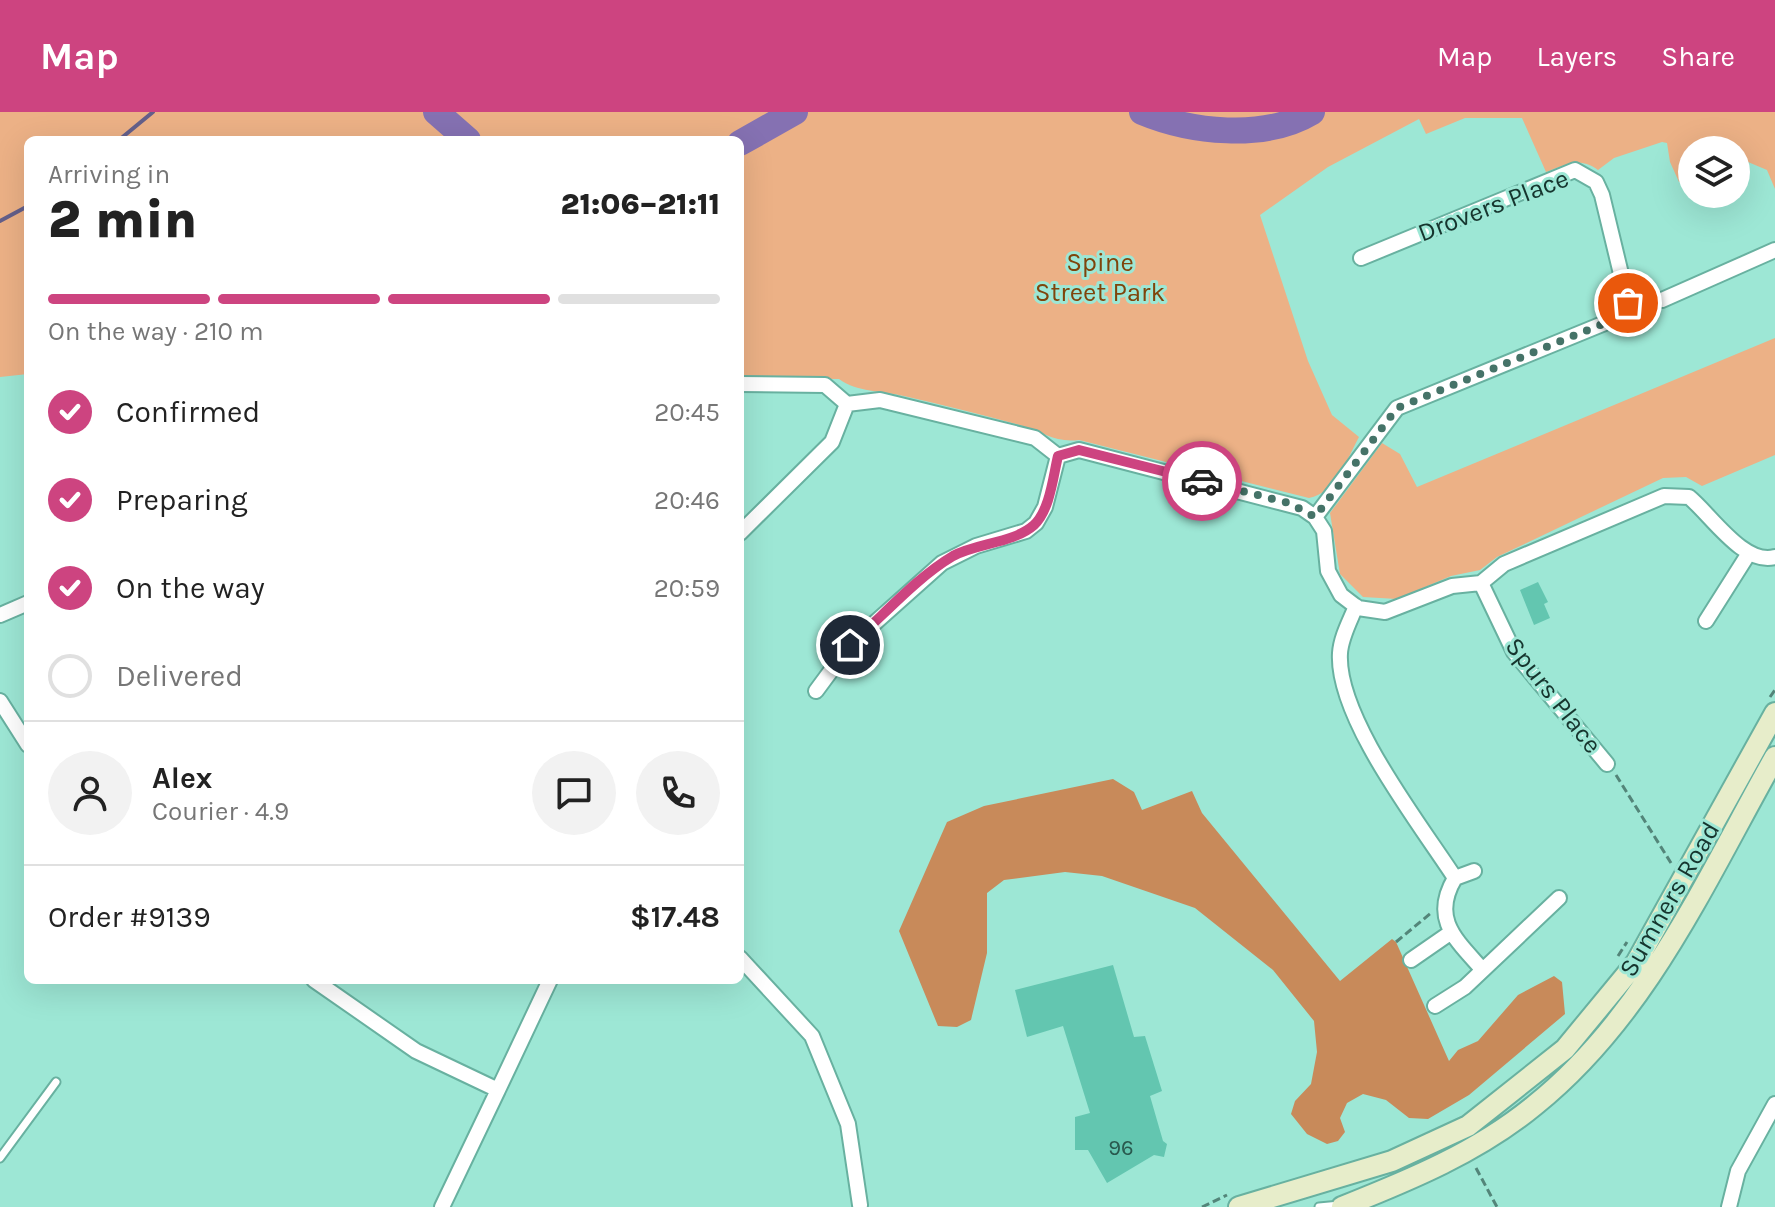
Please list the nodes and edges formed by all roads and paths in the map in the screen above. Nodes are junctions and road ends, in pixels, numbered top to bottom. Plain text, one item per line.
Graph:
1 (1775, 250) edge
2 (1361, 258) dead end
3 (1628, 303) junction
4 (744, 384) edge
5 (847, 404) junction
6 (1058, 456) junction
7 (1315, 517) junction
8 (744, 529) edge
9 (1749, 553) junction
10 (1775, 557) edge
11 (1481, 583) junction
12 (24, 605) edge
13 (1356, 606) junction
14 (0, 615) edge
15 (1706, 621) dead end
16 (1775, 690) edge
17 (816, 691) dead end
18 (0, 701) edge
19 (1769, 708) edge
20 (24, 739) edge
21 (1775, 757) edge
22 (1607, 764) joint
23 (1677, 853) dead end
24 (1671, 863) junction
25 (1474, 871) dead end
26 (1666, 872) dead end
27 (1455, 878) junction
28 (1559, 898) dead end
29 (1442, 912) junction
30 (1450, 933) junction
31 (1627, 941) dead end
32 (1396, 942) dead end
33 (1411, 960) dead end
34 (744, 962) edge
35 (1612, 966) dead end
36 (1481, 968) junction
37 (320, 984) edge
38 (548, 984) edge
39 (1435, 1006) dead end
40 (56, 1082) dead end
41 (498, 1090) junction
42 (1775, 1104) edge
43 (0, 1158) edge
44 (1476, 1168) dead end
45 (1234, 1201) edge
46 (1346, 1205) edge
47 (860, 1206) edge
48 (442, 1207) edge
49 (1202, 1207) edge
50 (1319, 1207) edge
51 (1497, 1207) edge
52 (1729, 1207) edge

1 - 3 street
2 - 3 street, Drovers Place
3 - 7 street
4 - 5 street
5 - 6 street
5 - 8 street
6 - 7 street
6 - 17 street
7 - 13 street
9 - 10 street
9 - 11 street
9 - 15 street
11 - 13 street
11 - 22 street, Spurs Place
12 - 14 street
13 - 27 street
16 - 19 path
18 - 20 street
19 - 45 main road, Sumners Road
21 - 46 main road, Sumners Road
22 - 24 path
23 - 24 path
24 - 26 path
25 - 27 street
27 - 29 street
28 - 36 street
29 - 30 street
29 - 32 path
30 - 33 street
30 - 36 street
31 - 35 path
34 - 47 street
36 - 39 street
37 - 41 street
38 - 41 street
40 - 43 lane
41 - 48 street
42 - 52 street
44 - 51 path
45 - 49 path
46 - 50 lane

